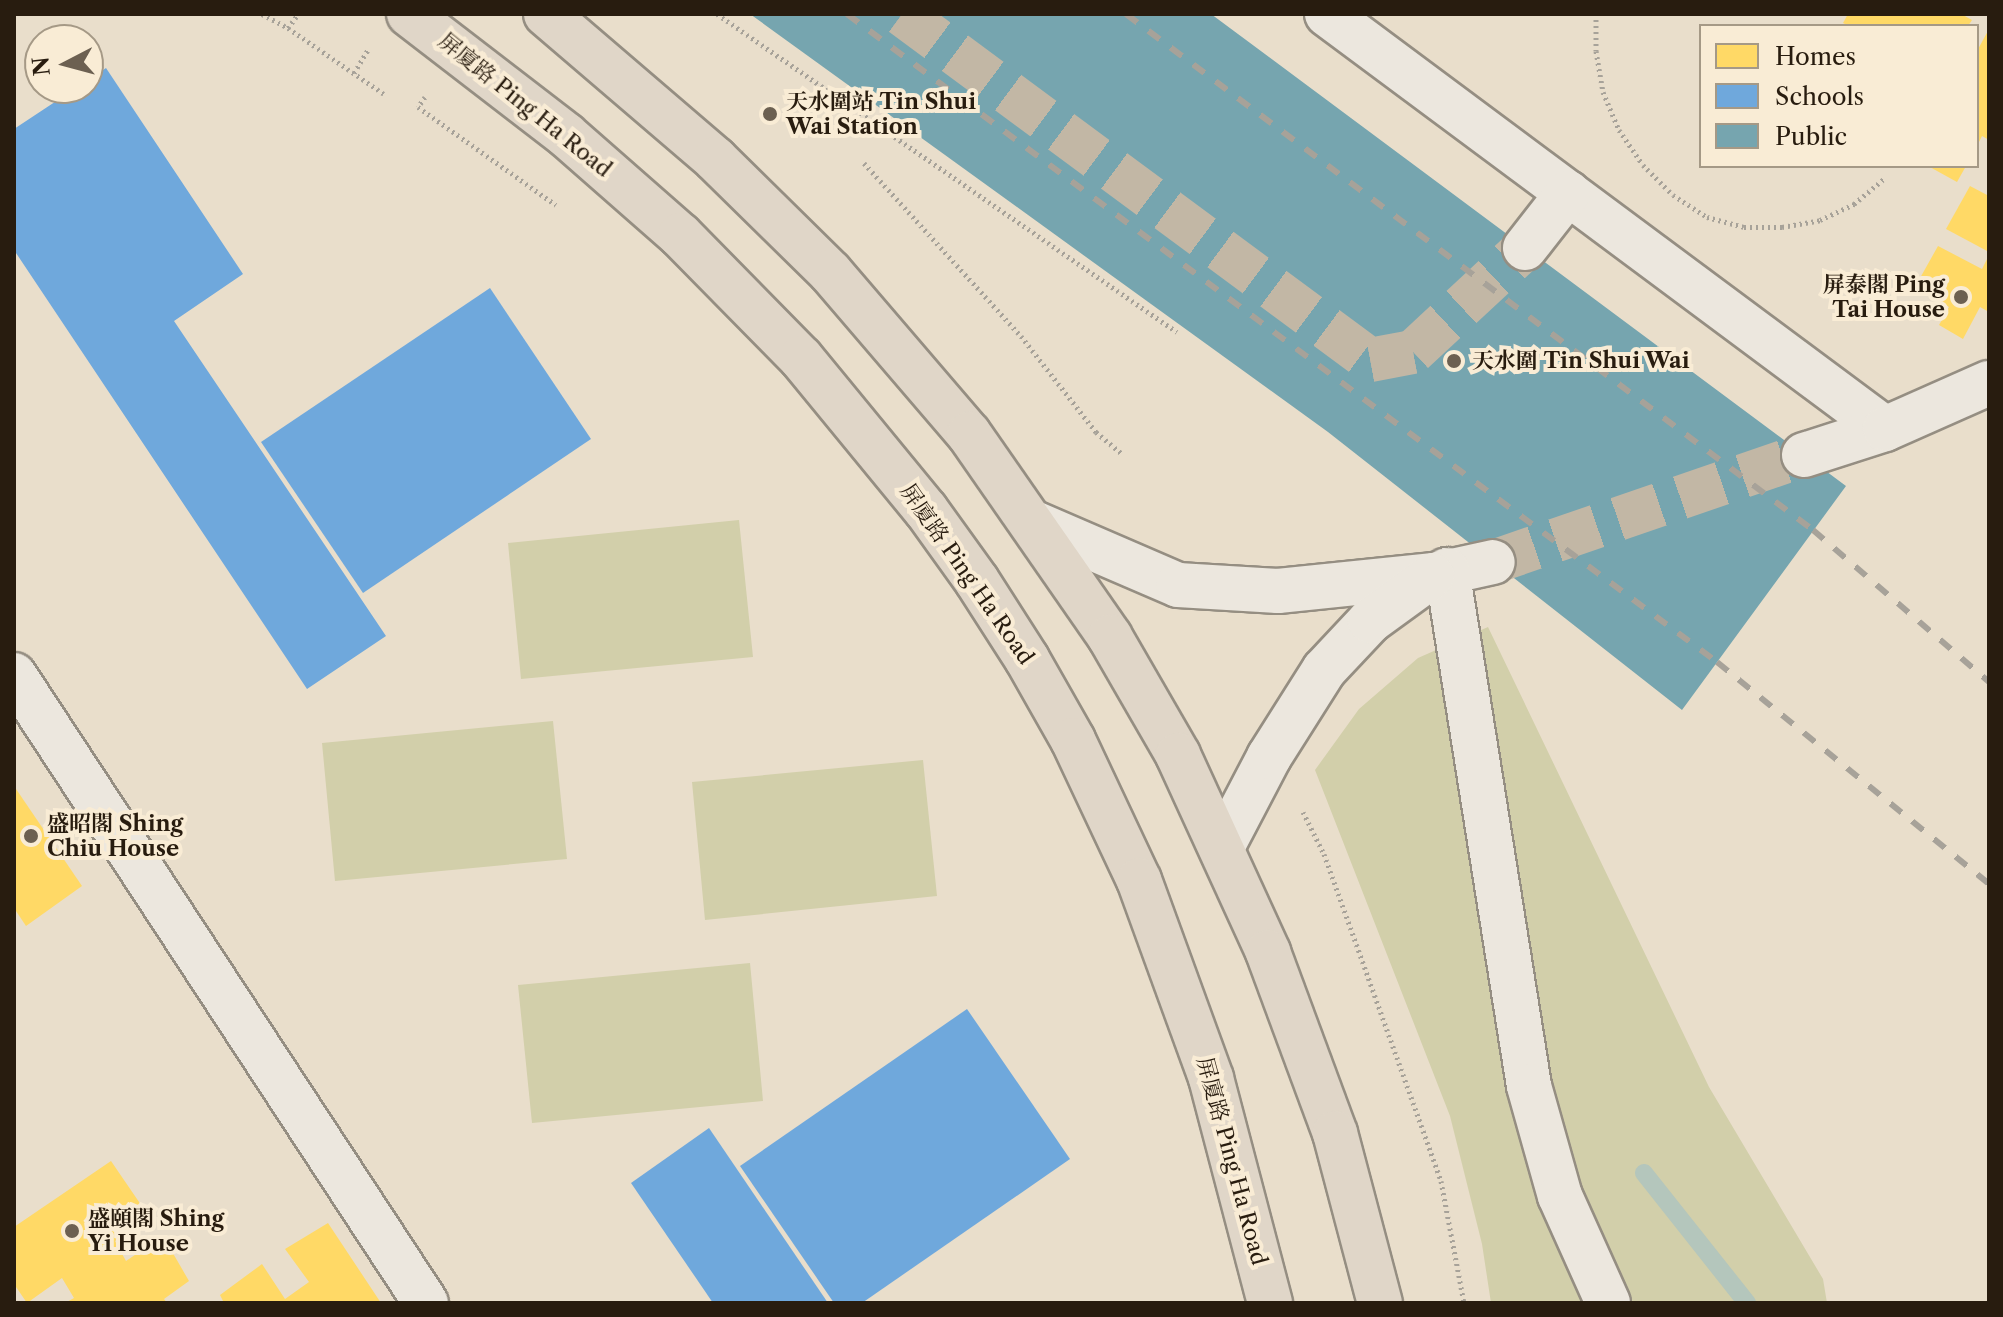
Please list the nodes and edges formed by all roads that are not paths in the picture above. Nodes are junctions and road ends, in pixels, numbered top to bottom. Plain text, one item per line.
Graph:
1 (546, 14) edge
2 (1327, 14) edge
3 (411, 16) edge
4 (1568, 193) junction
5 (1525, 248) tunnel mouth
6 (1989, 383) edge
7 (1885, 429) junction
8 (1804, 455) tunnel mouth
9 (1034, 523) junction
10 (1493, 562) tunnel mouth
11 (1441, 572) junction
12 (19, 695) edge
13 (1222, 847) junction
14 (426, 1303) edge
15 (1270, 1303) edge
16 (1380, 1303) edge
17 (1608, 1303) edge

1 - 9 main road
2 - 4 street
3 - 15 main road, 屏廈路 Ping Ha Road
4 - 5 street
4 - 7 street
6 - 7 street
7 - 8 street
9 - 11 street
9 - 13 main road
10 - 11 street
11 - 13 street
11 - 17 street
12 - 14 street
13 - 16 main road

